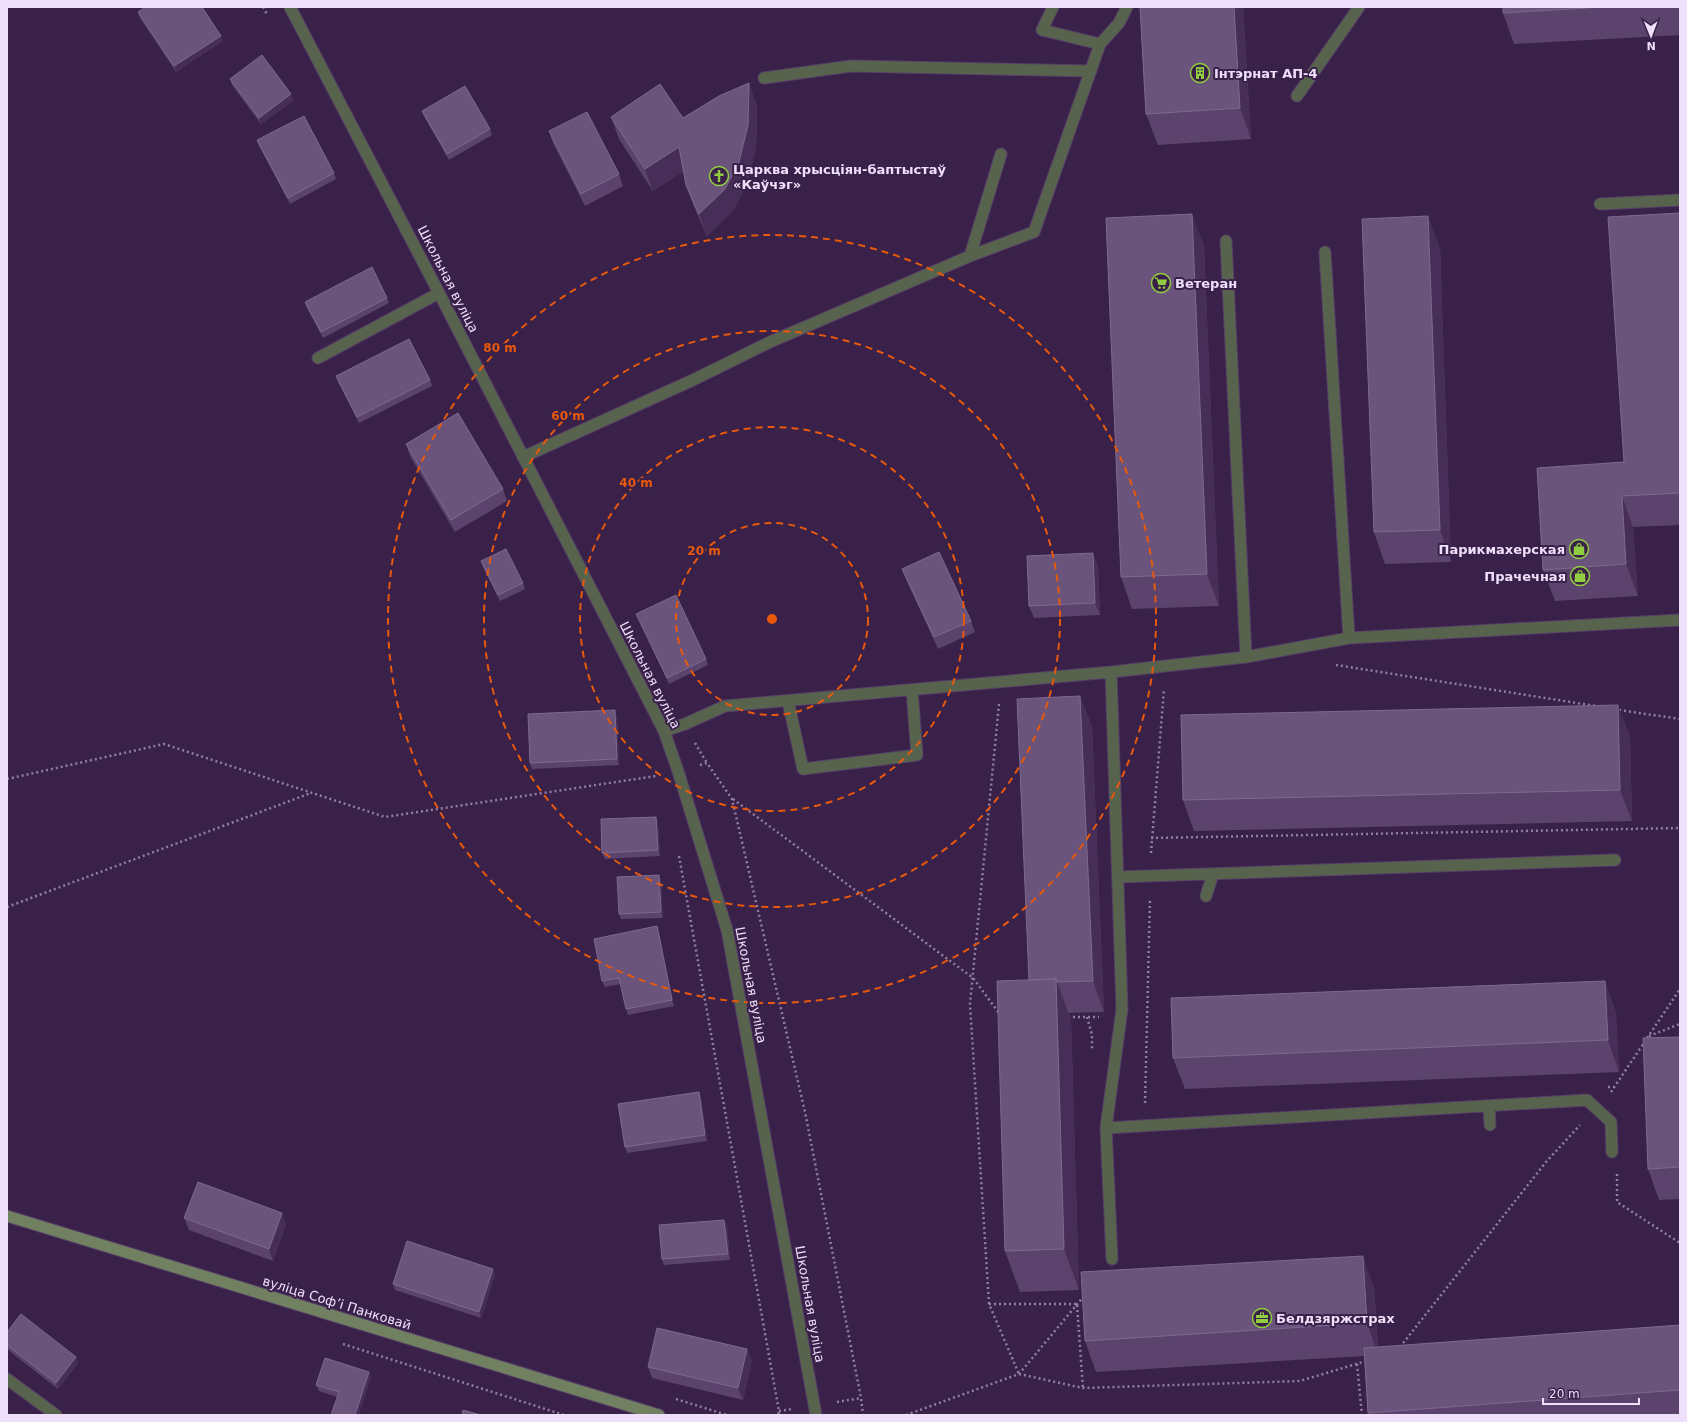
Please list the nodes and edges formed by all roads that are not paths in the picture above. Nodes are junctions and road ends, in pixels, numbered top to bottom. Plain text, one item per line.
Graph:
1 (290, 7) edge
2 (1053, 7) edge
3 (1127, 7) edge
4 (1359, 7) edge
5 (1100, 44) junction
6 (1091, 71) junction
7 (764, 78) dead end
8 (1297, 96) dead end
9 (1001, 154) dead end
10 (1680, 200) edge
11 (1600, 204) dead end
12 (1226, 241) dead end
13 (1325, 252) dead end
14 (970, 256) junction
15 (439, 293) junction
16 (318, 358) dead end
17 (523, 457) junction
18 (1680, 620) edge
19 (1349, 638) junction
20 (1246, 657) junction
21 (1111, 672) junction
22 (912, 690) junction
23 (788, 701) junction
24 (664, 731) junction
25 (1615, 860) dead end
26 (1213, 874) junction
27 (1118, 877) junction
28 (1206, 896) dead end
29 (1489, 1106) junction
30 (1490, 1125) dead end
31 (1106, 1128) junction
32 (1612, 1152) dead end
33 (7, 1216) edge
34 (1112, 1259) dead end
35 (7, 1379) edge
36 (56, 1415) edge
37 (659, 1415) edge
38 (816, 1415) edge

1 - 15 street, Школьная вуліца
2 - 5 street
3 - 5 street
4 - 8 street
5 - 6 street
6 - 7 street
6 - 14 street
9 - 14 street
10 - 11 street
12 - 20 street
13 - 19 street
14 - 17 street
15 - 16 street
15 - 17 street, Школьная вуліца
17 - 24 street, Школьная вуліца
18 - 19 street
19 - 20 street
20 - 21 street
21 - 22 street
21 - 27 street
22 - 23 street
22 - 23 street
23 - 24 street
24 - 38 street, Школьная вуліца
25 - 26 street
26 - 27 street
26 - 28 street
27 - 31 street
29 - 30 street
29 - 31 street
29 - 32 street
31 - 34 street
33 - 37 main road, вуліца Софʼі Панковай
35 - 36 street

